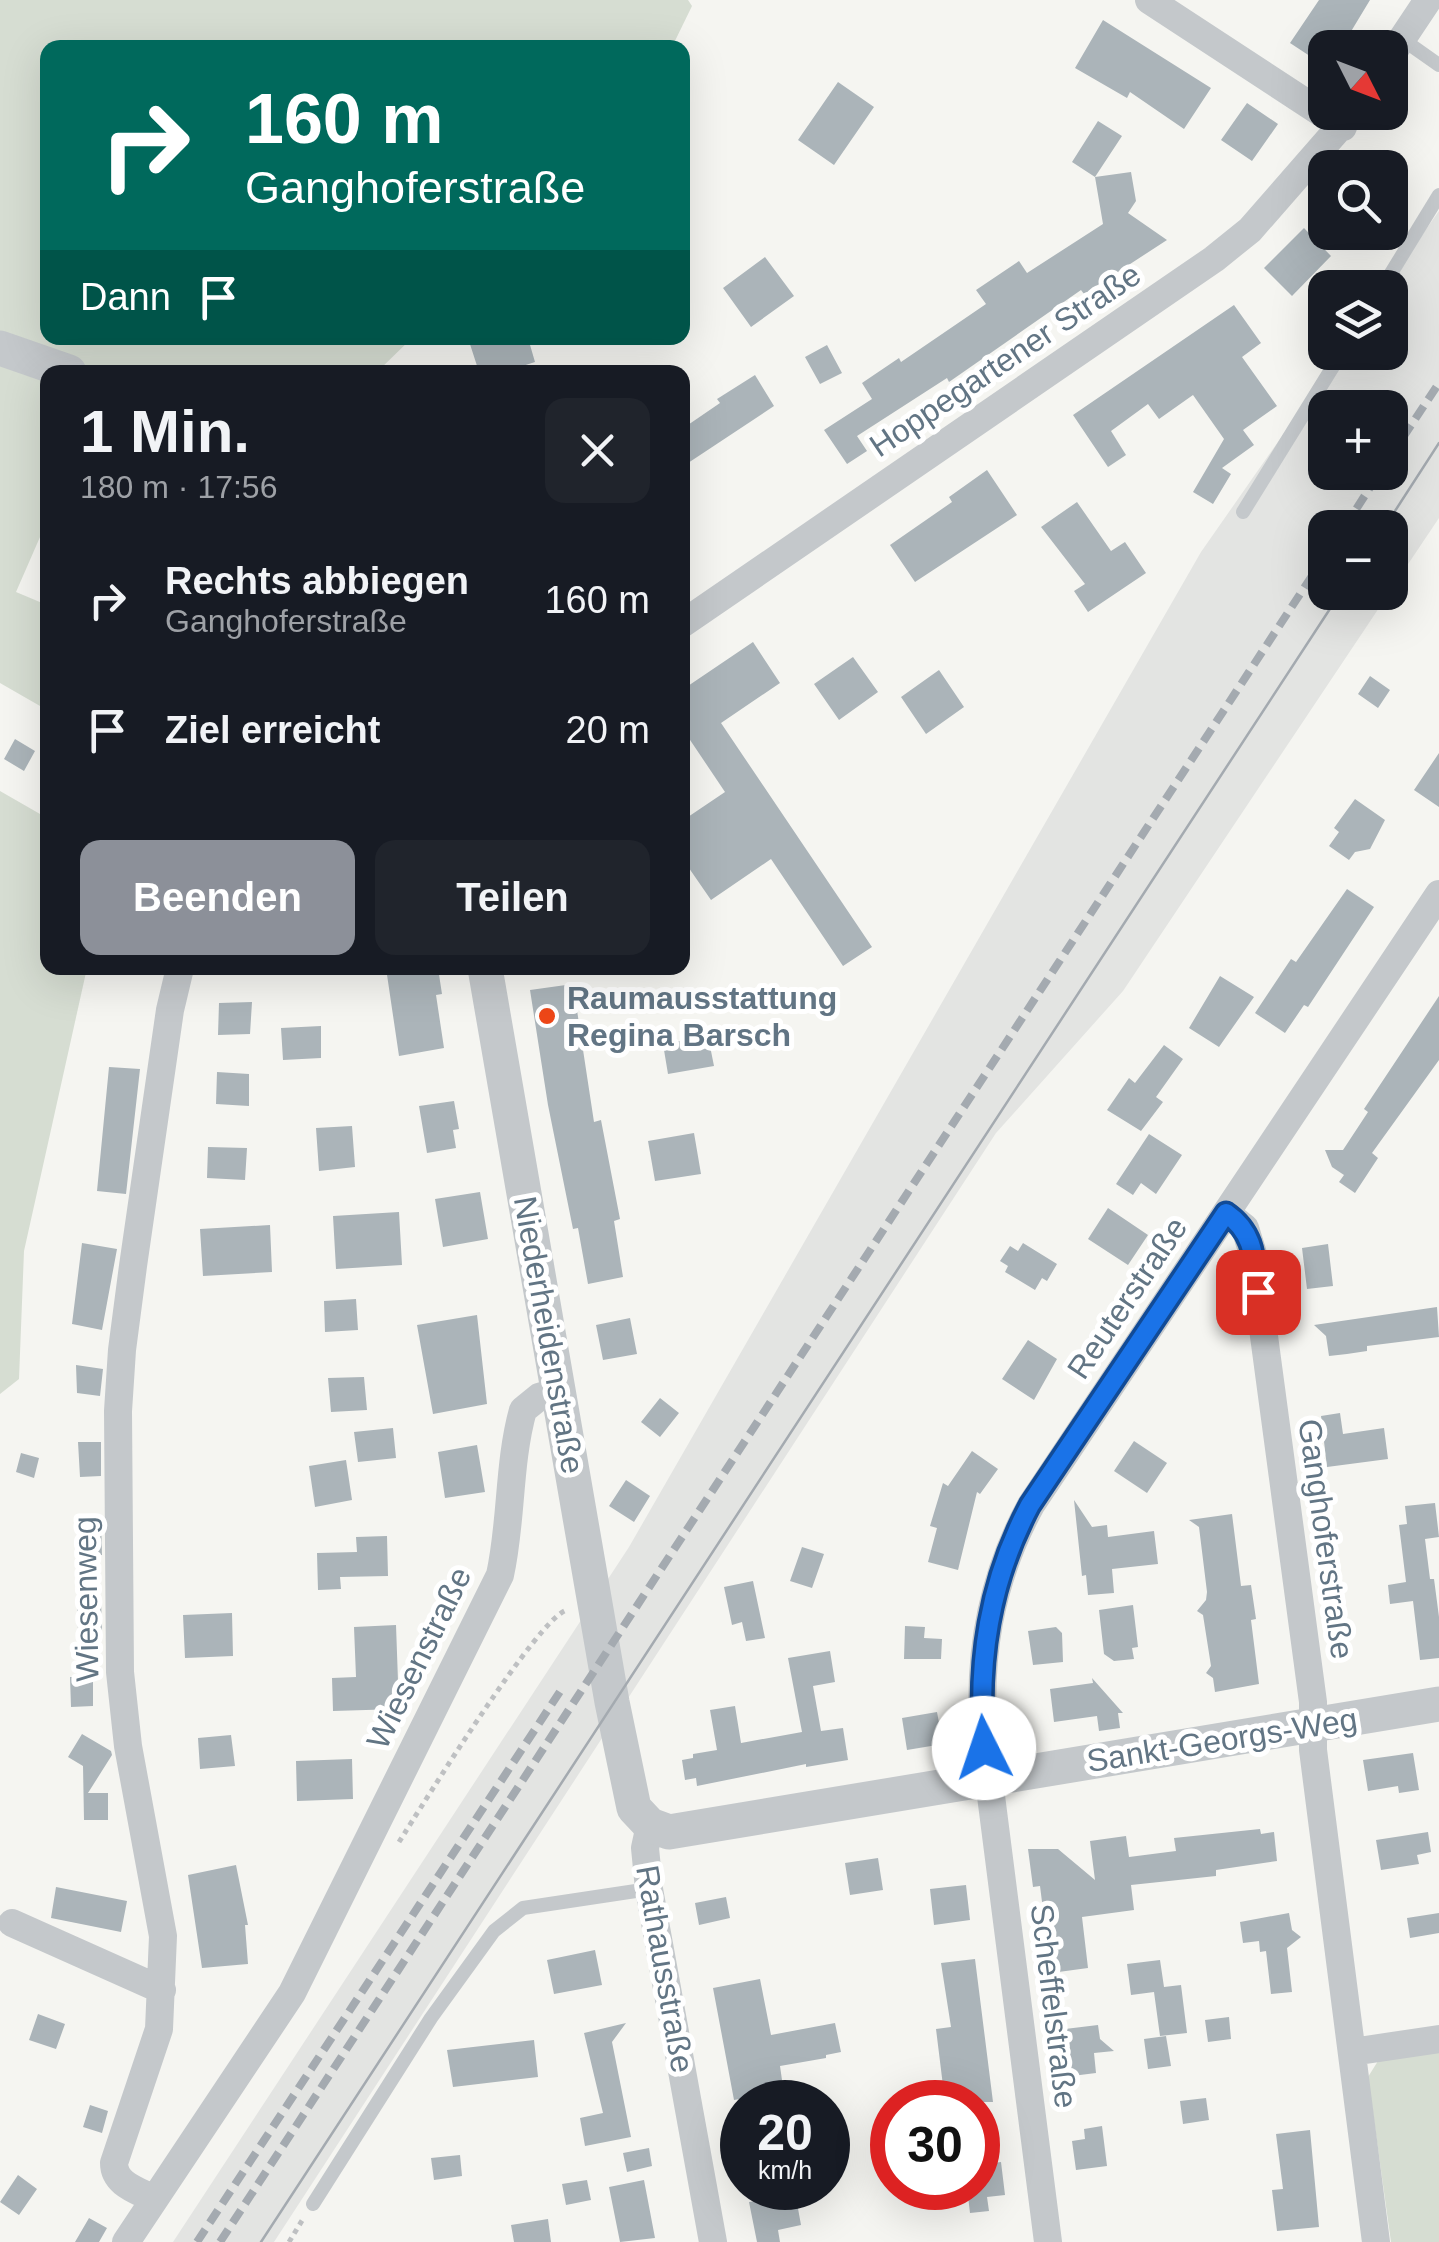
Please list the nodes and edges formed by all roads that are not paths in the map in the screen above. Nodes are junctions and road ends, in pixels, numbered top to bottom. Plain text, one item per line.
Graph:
1 (1149, 0) edge
2 (1428, 0) edge
3 (1408, 30) edge
4 (1408, 53) edge
5 (1439, 65) edge
6 (1308, 96) edge
7 (1339, 130) edge
8 (1439, 195) edge
9 (1393, 270) edge
10 (0, 348) edge
11 (49, 365) edge
12 (1331, 370) edge
13 (1243, 512) dead end
14 (690, 619) edge
15 (1439, 894) edge
16 (178, 975) edge
17 (486, 975) edge
18 (1226, 1213) junction
19 (559, 1391) junction
20 (612, 1702) joint
21 (1439, 1704) edge
22 (1311, 1726) junction
23 (989, 1779) junction
24 (650, 1825) junction
25 (649, 1890) junction
26 (12, 1923) dead end
27 (162, 1990) junction
28 (1439, 2040) edge
29 (1352, 2052) junction
30 (154, 2199) junction
31 (313, 2204) road end
32 (126, 2242) edge
33 (713, 2242) edge
34 (1048, 2242) edge
35 (1376, 2242) edge

1 - 6 street
2 - 3 street
4 - 5 lane
7 - 14 street, Hoppegartener Straße
8 - 9 lane
10 - 11 street
12 - 13 lane
15 - 18 street, Reuterstraße
16 - 27 street, Wiesenweg
17 - 19 street, Niederheidenstraße
18 - 22 street, Ganghoferstraße
18 - 23 street, Reuterstraße
19 - 20 street, Niederheidenstraße
19 - 30 street, Wiesenstraße
20 - 24 street, Rathausstraße
21 - 22 street, Sankt-Georgs-Weg
22 - 23 street, Sankt-Georgs-Weg
22 - 29 street, Ganghoferstraße
23 - 24 street, Sankt-Georgs-Weg
23 - 34 street, Scheffelstraße
24 - 25 street, Rathausstraße
25 - 31 lane
25 - 33 street, Rathausstraße
26 - 27 street
27 - 30 street, Wiesenweg
28 - 29 street
29 - 35 street, Ganghoferstraße
30 - 32 street, Wiesenstraße

